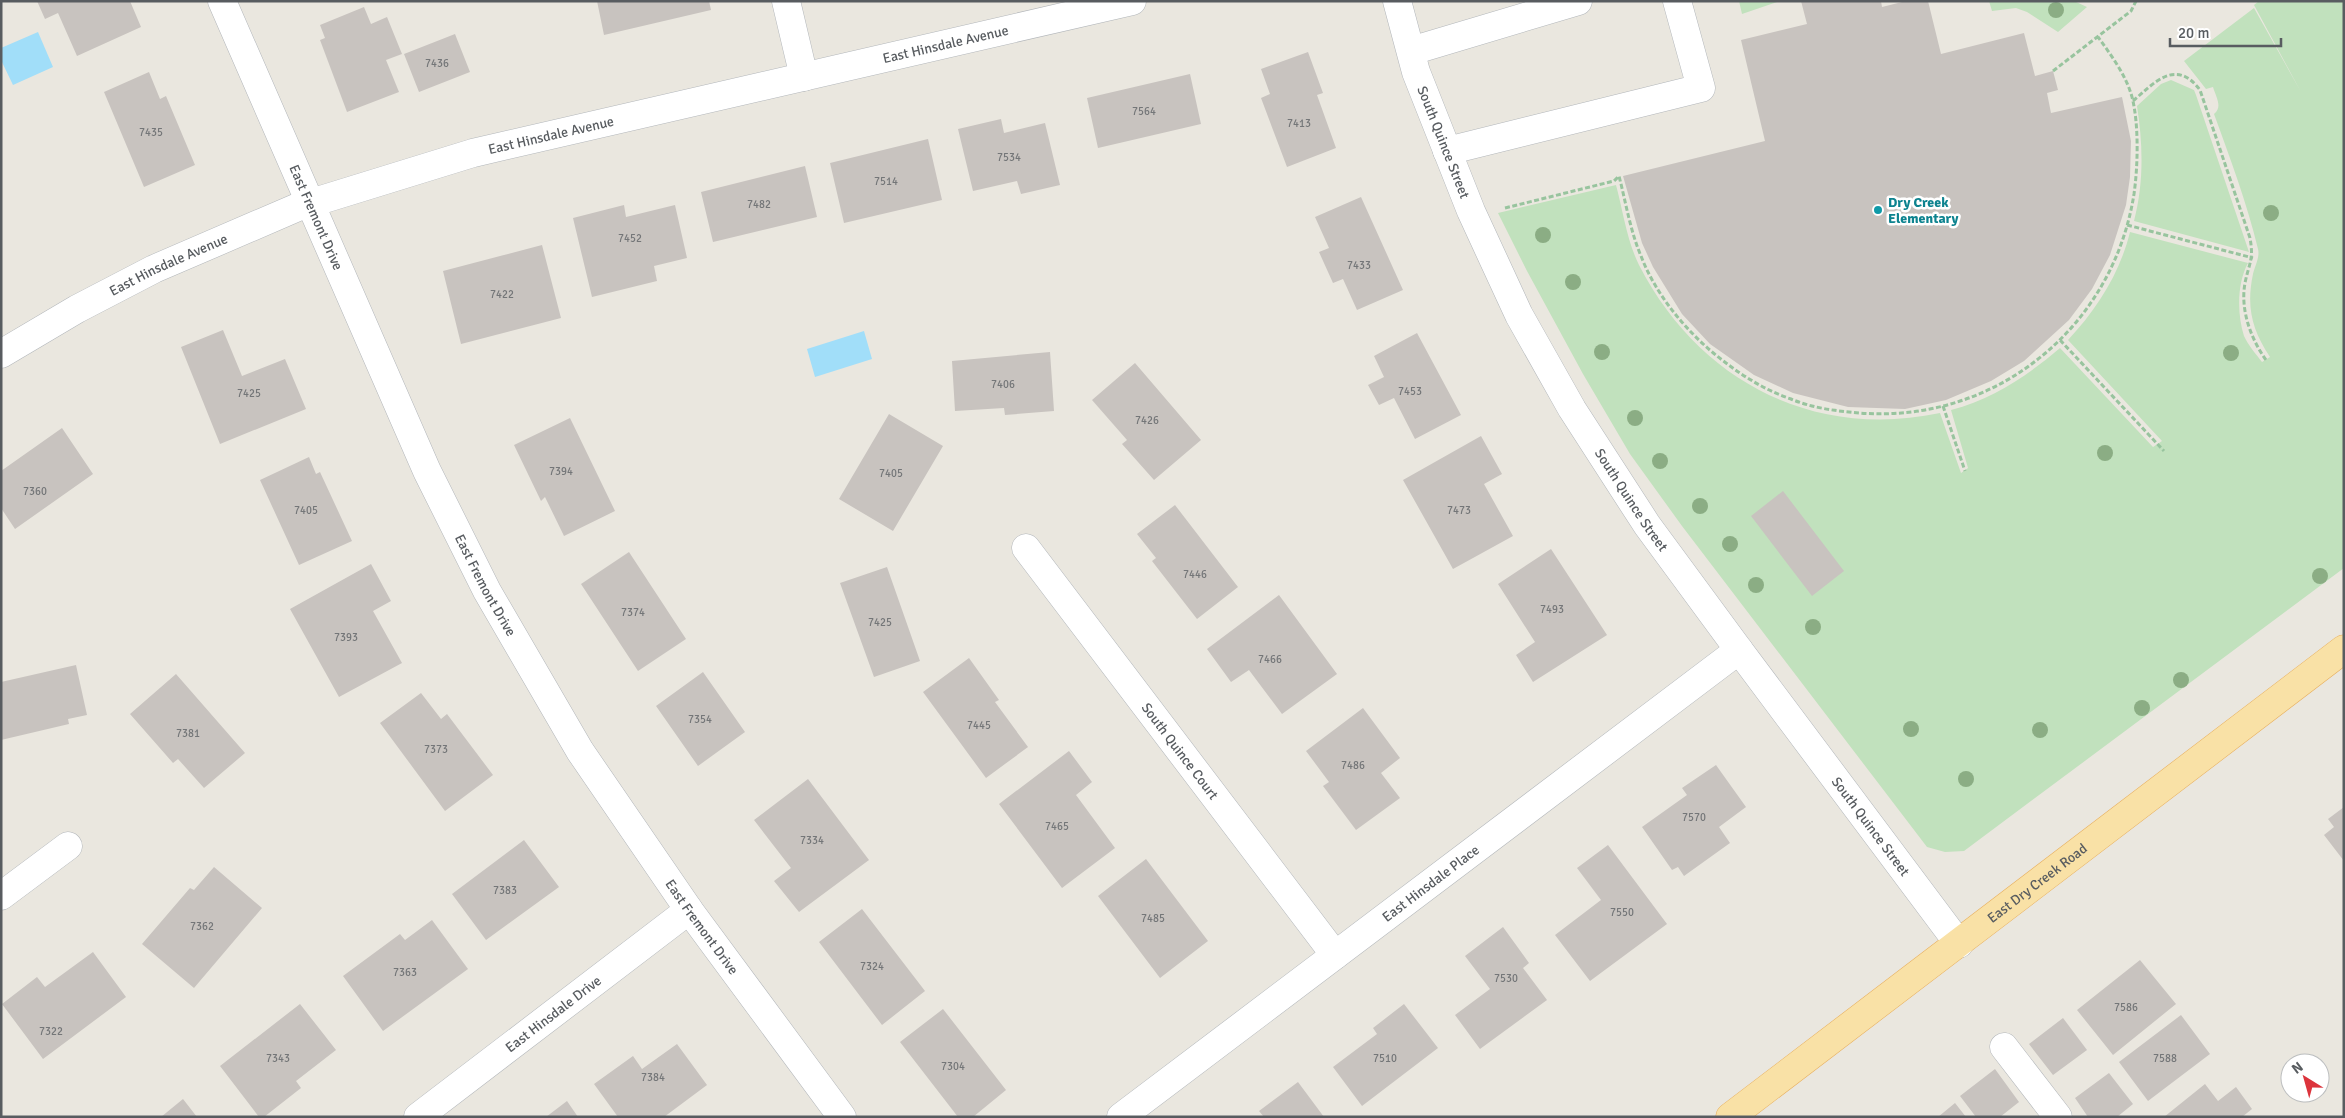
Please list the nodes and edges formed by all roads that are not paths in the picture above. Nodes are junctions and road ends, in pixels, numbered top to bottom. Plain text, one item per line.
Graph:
1 (222, 1) edge
2 (786, 1) edge
3 (1132, 1) edge
4 (1398, 1) edge
5 (1578, 1) edge
6 (1677, 1) edge
7 (1411, 51) junction
8 (804, 76) junction
9 (1447, 151) junction
10 (309, 204) junction
11 (1, 354) edge
12 (1026, 548) dead end
13 (2344, 649) edge
14 (1739, 650) junction
15 (68, 846) dead end
16 (1, 896) edge
17 (688, 910) junction
18 (1959, 944) junction
19 (1335, 955) junction
20 (2004, 1047) dead end
21 (418, 1117) edge
22 (842, 1117) edge
23 (1121, 1117) edge
24 (1730, 1117) edge
25 (2058, 1117) edge

1 - 10 street, East Fremont Drive
2 - 8 street
3 - 8 street, East Hinsdale Avenue
4 - 7 street, South Quince Street
5 - 7 street
6 - 9 street
7 - 9 street, South Quince Street
8 - 10 street, East Hinsdale Avenue
9 - 14 street, South Quince Street
10 - 11 street, East Hinsdale Avenue
10 - 17 street, East Fremont Drive
12 - 19 street, South Quince Court
13 - 18 main road, East Dry Creek Road
14 - 18 street, South Quince Street
14 - 19 street, East Hinsdale Place
15 - 16 street
17 - 21 street, East Hinsdale Drive
17 - 22 street, East Fremont Drive
18 - 24 main road, East Dry Creek Road
19 - 23 street, East Hinsdale Place
20 - 25 street

